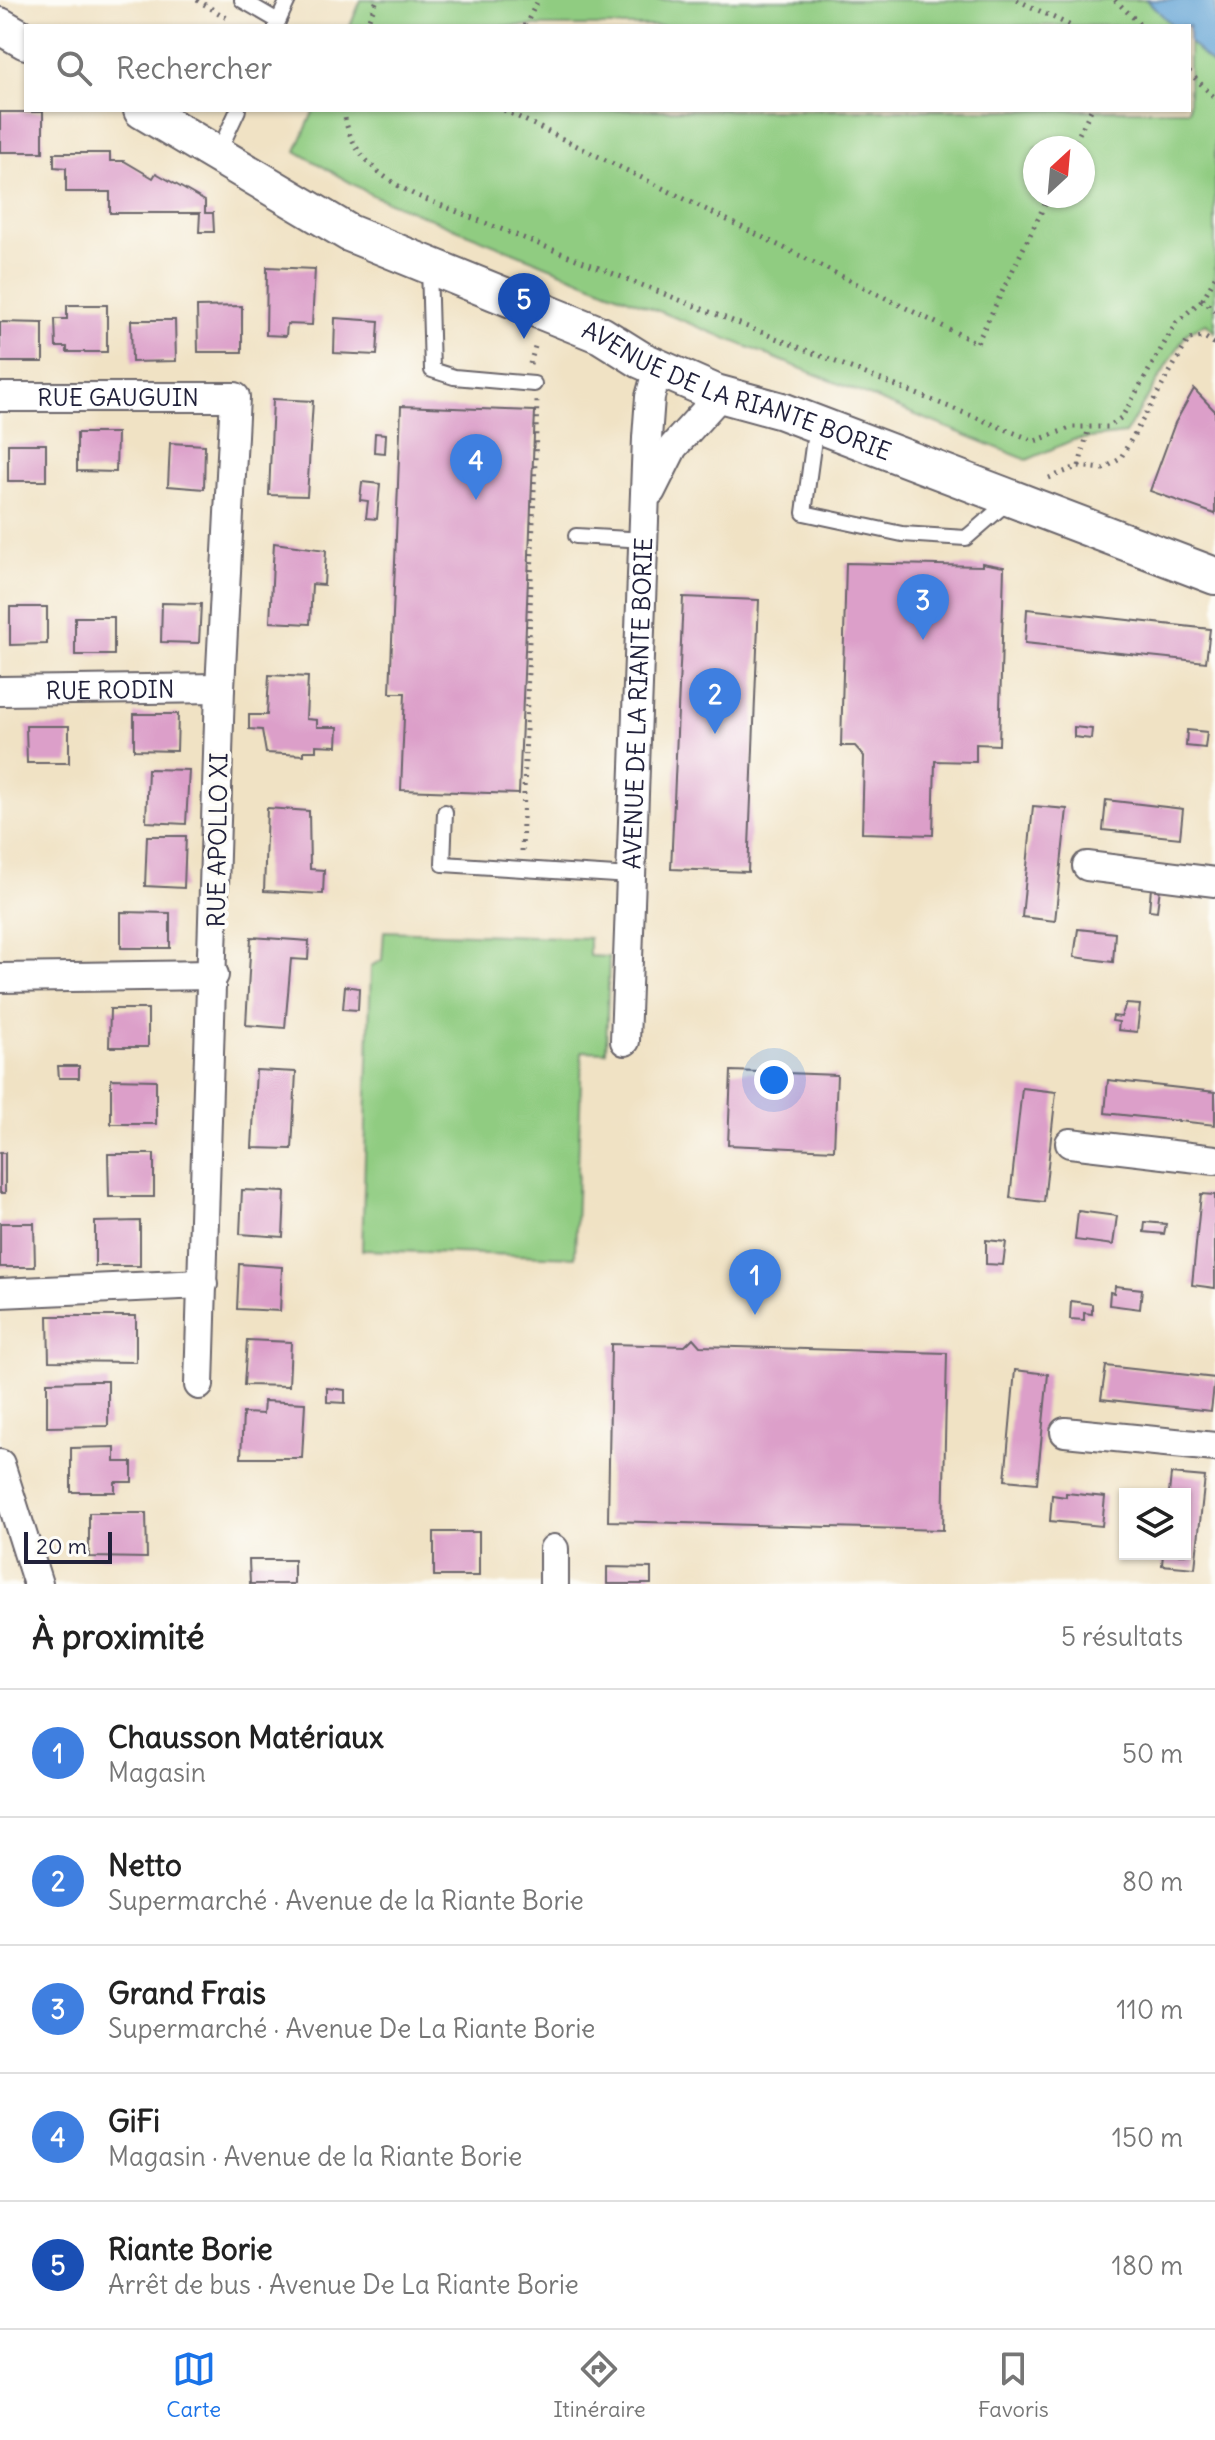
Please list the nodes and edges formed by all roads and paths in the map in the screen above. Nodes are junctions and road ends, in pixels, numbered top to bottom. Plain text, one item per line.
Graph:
1 (197, 0) edge
2 (242, 0) edge
3 (288, 0) edge
4 (377, 0) edge
5 (538, 0) edge
6 (1017, 0) edge
7 (1115, 0) edge
8 (227, 18) dead end
9 (277, 24) edge
10 (367, 24) edge
11 (526, 24) edge
12 (1067, 24) edge
13 (1140, 24) edge
14 (0, 26) edge
15 (24, 40) edge
16 (1191, 74) edge
17 (1215, 98) edge
18 (145, 112) edge
19 (237, 112) edge
20 (344, 112) edge
21 (508, 112) edge
22 (1090, 112) edge
23 (1078, 136) edge
24 (217, 154) junction
25 (1043, 208) edge
26 (429, 265) junction
27 (1215, 277) edge
28 (1203, 299) junction
29 (1215, 312) edge
30 (1215, 344) edge
31 (658, 368) junction
32 (534, 384) joint
33 (716, 393) junction
34 (0, 397) edge
35 (235, 397) joint
36 (816, 424) junction
37 (1089, 427) junction
38 (1079, 466) junction
39 (1025, 492) junction
40 (647, 503) junction
41 (576, 536) dead end
42 (646, 540) junction
43 (1215, 576) edge
44 (220, 688) junction
45 (0, 691) edge
46 (445, 812) dead end
47 (1087, 866) dead end
48 (521, 868) junction
49 (631, 876) junction
50 (1215, 882) edge
51 (214, 975) junction
52 (0, 978) edge
53 (625, 1041) dead end
54 (1070, 1143) dead end
55 (1215, 1160) edge
56 (203, 1284) junction
57 (0, 1293) edge
58 (199, 1385) dead end
59 (1065, 1432) dead end
60 (1215, 1447) edge
61 (0, 1464) edge
62 (554, 1549) dead end
63 (38, 1584) edge
64 (554, 1584) edge

1 - 8 path
2 - 9 lane
3 - 9 lane
4 - 10 path
5 - 11 path
6 - 12 path
7 - 13 path
14 - 15 street
16 - 17 path
18 - 24 street, AVENUE DE LA RIANTE BORIE
19 - 24 lane
20 - 37 path
21 - 25 path
22 - 23 path
24 - 26 street, AVENUE DE LA RIANTE BORIE
26 - 31 street, AVENUE DE LA RIANTE BORIE
26 - 32 lane
27 - 28 path
28 - 29 path
28 - 37 path
30 - 38 path
31 - 33 street, AVENUE DE LA RIANTE BORIE
31 - 40 street, AVENUE DE LA RIANTE BORIE
32 - 48 path
33 - 36 street, AVENUE DE LA RIANTE BORIE
33 - 40 street
34 - 35 street, RUE GAUGUIN
35 - 44 street, RUE APOLLO XI
36 - 39 street, AVENUE DE LA RIANTE BORIE
36 - 39 lane
37 - 38 path
38 - 39 path
39 - 43 street, AVENUE DE LA RIANTE BORIE
40 - 42 street, AVENUE DE LA RIANTE BORIE
41 - 42 lane
42 - 49 street, AVENUE DE LA RIANTE BORIE
44 - 45 street, RUE RODIN
44 - 51 street, RUE APOLLO XI
46 - 48 lane
47 - 50 street
48 - 49 lane
49 - 53 street, AVENUE DE LA RIANTE BORIE
51 - 52 street
51 - 56 street, RUE APOLLO XI
54 - 55 street
56 - 57 street
56 - 58 street, RUE APOLLO XI
59 - 60 street
61 - 63 street
62 - 64 street

